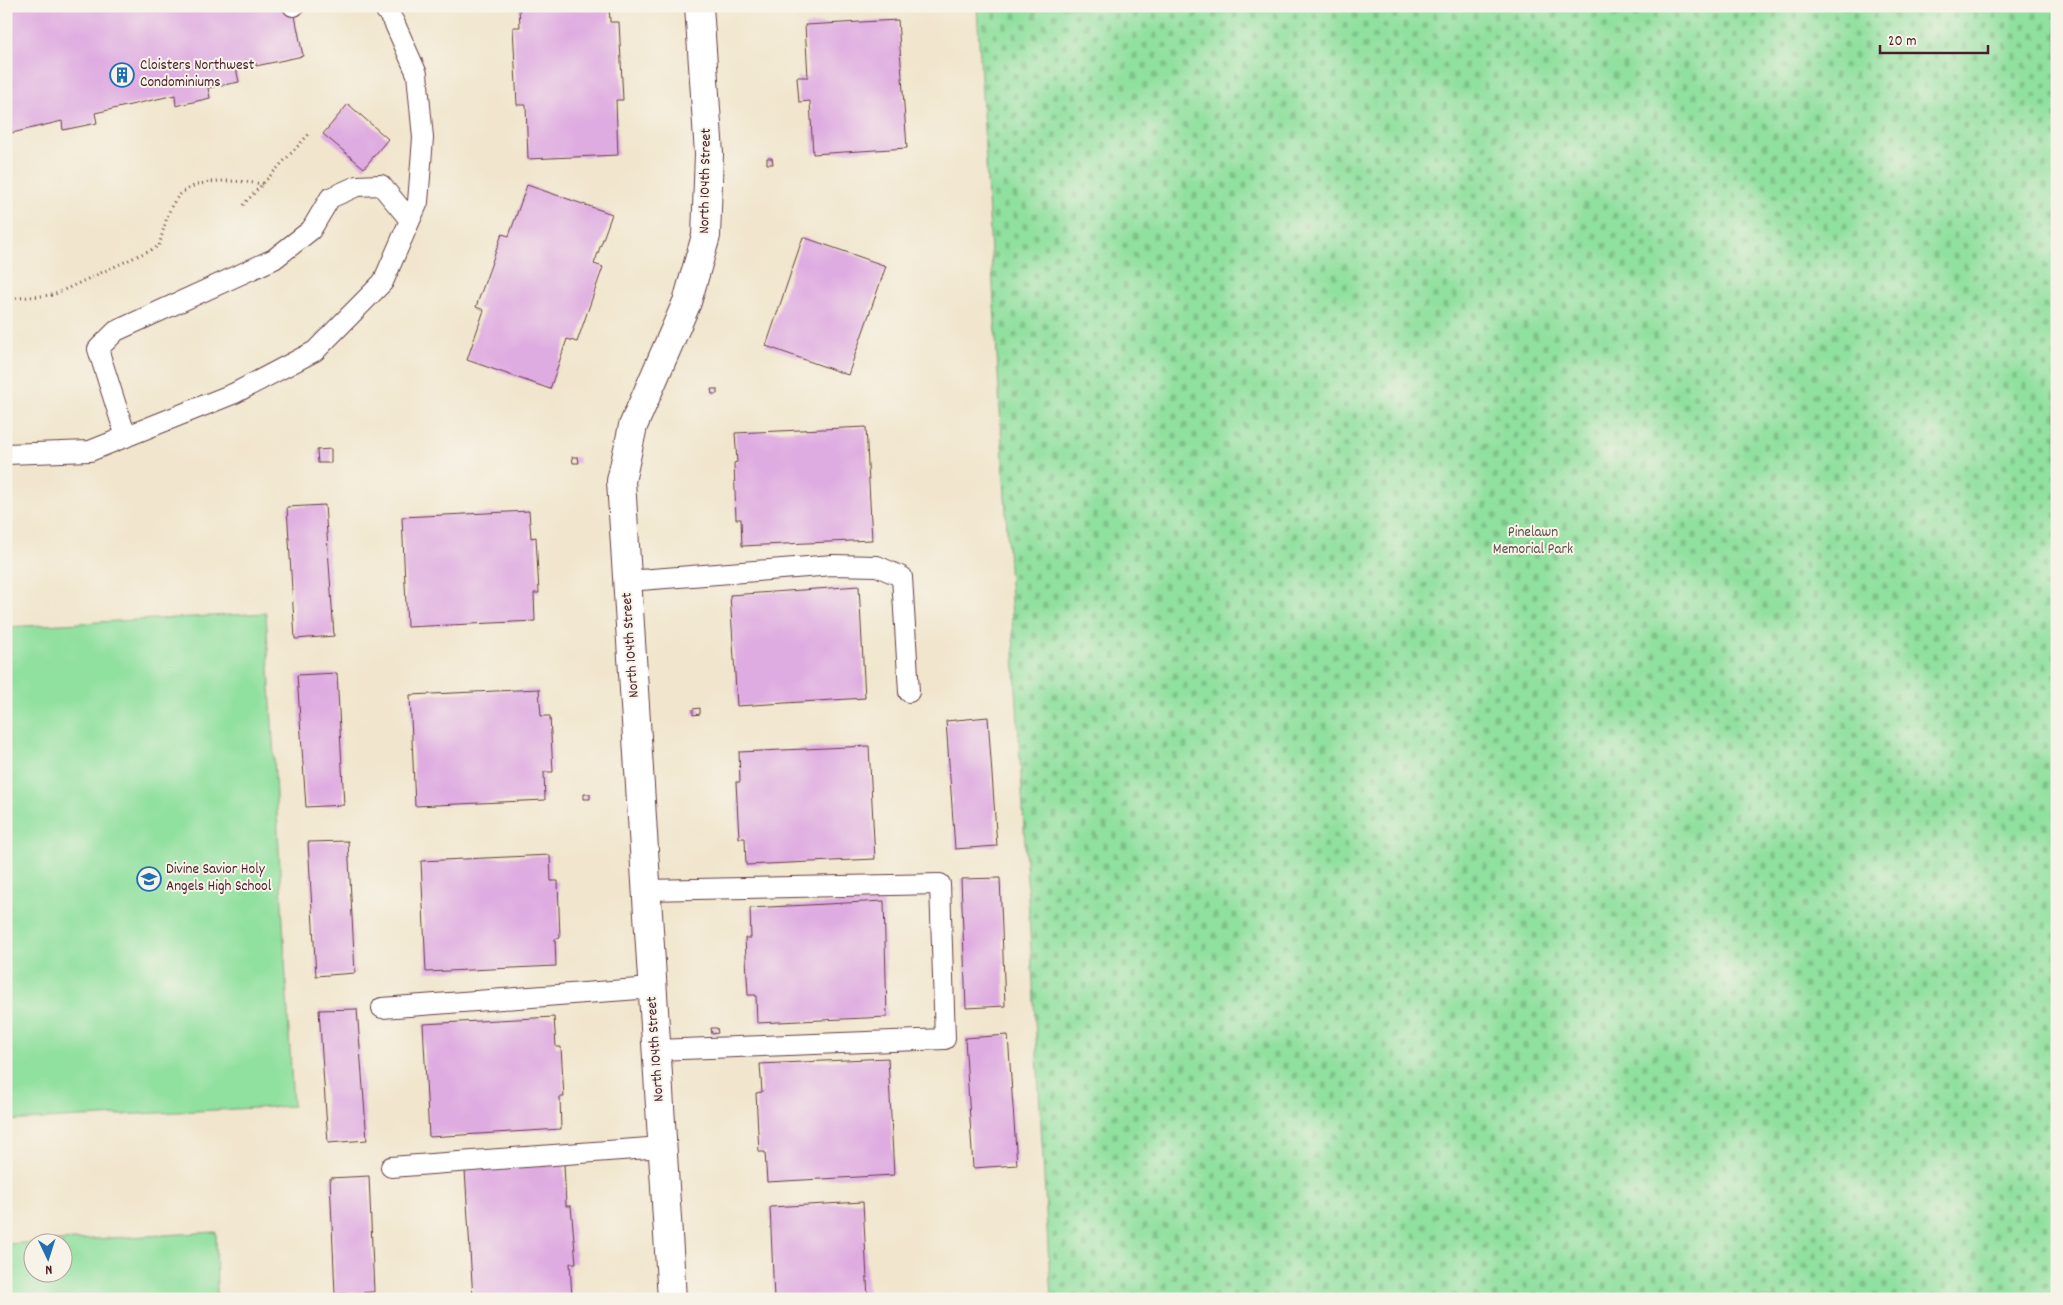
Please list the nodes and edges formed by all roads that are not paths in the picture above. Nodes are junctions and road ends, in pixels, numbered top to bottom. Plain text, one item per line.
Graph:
1 (383, 6) edge
2 (698, 6) edge
3 (410, 220) junction
4 (126, 436) junction
5 (6, 454) edge
6 (627, 581) junction
7 (909, 692) dead end
8 (646, 890) junction
9 (652, 988) junction
10 (382, 1008) dead end
11 (656, 1050) junction
12 (662, 1147) junction
13 (392, 1167) dead end
14 (672, 1299) edge

1 - 3 lane
2 - 6 street, North 104th Street
3 - 4 lane
3 - 4 lane
4 - 5 lane
6 - 7 lane
6 - 8 street, North 104th Street
8 - 9 street, North 104th Street
8 - 11 lane
9 - 10 lane
9 - 11 street, North 104th Street
11 - 12 street, North 104th Street
12 - 13 lane
12 - 14 street, North 104th Street

